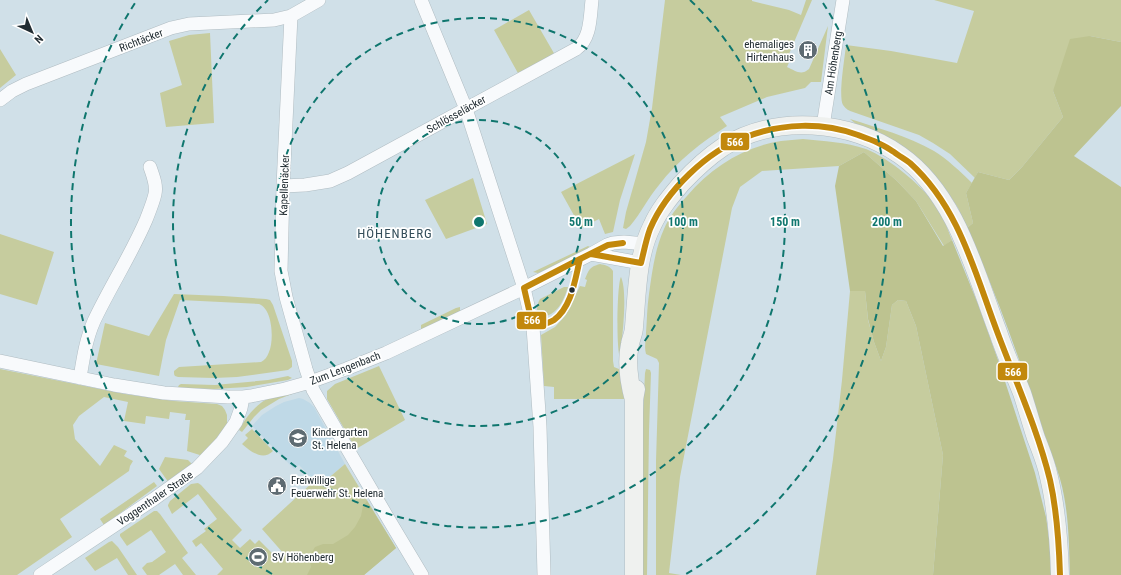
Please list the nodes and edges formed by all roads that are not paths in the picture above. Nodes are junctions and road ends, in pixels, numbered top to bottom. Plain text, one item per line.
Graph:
1 (320, 0) edge
2 (421, 0) edge
3 (592, 0) edge
4 (843, 0) edge
5 (291, 16) junction
6 (0, 100) edge
7 (466, 109) junction
8 (823, 126) junction
9 (150, 168) dead end
10 (283, 186) junction
11 (645, 244) junction
12 (591, 254) junction
13 (641, 263) junction
14 (524, 288) junction
15 (0, 361) edge
16 (80, 378) junction
17 (310, 382) junction
18 (243, 397) junction
19 (40, 575) edge
20 (422, 575) edge
21 (544, 575) edge
22 (634, 575) edge
23 (1060, 575) edge

1 - 5 street
2 - 7 street
3 - 7 street, Schlösseläcker
4 - 8 street, Am Höhenberg
5 - 6 street, Richtäcker
5 - 10 street, Kapellenäcker
7 - 10 street, Schlösseläcker
7 - 14 street
8 - 11 main road
8 - 23 main road
9 - 16 street
10 - 17 street, Kapellenäcker
11 - 12 street, Zum Lengenbach
11 - 13 main road
12 - 13 street
12 - 14 street, Zum Lengenbach
13 - 22 main road
14 - 17 street, Zum Lengenbach
14 - 21 street
15 - 16 street, Zum Lengenbach
16 - 18 street, Zum Lengenbach
17 - 18 street, Zum Lengenbach
17 - 20 street, Kapellenäcker
18 - 19 street, Voggenthaler Straße

